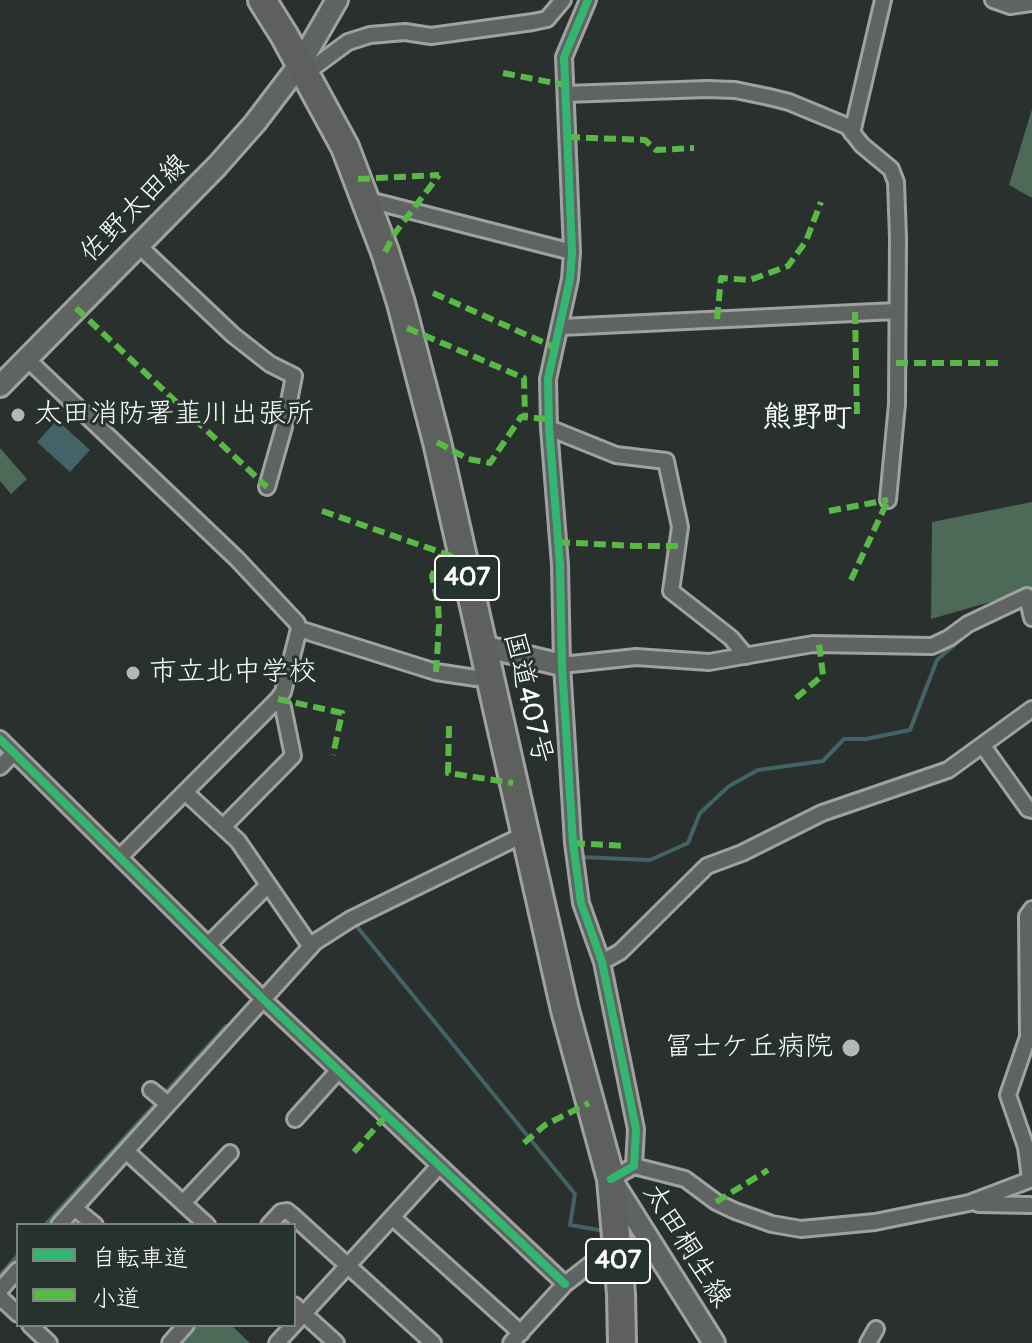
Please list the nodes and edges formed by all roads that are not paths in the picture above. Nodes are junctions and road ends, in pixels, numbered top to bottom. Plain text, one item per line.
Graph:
1 (262, 0) edge
2 (337, 0) edge
3 (563, 0) edge
4 (588, 0) edge
5 (883, 0) edge
6 (993, 0) edge
7 (1032, 3) edge
8 (303, 68) junction
9 (566, 94) junction
10 (852, 133) junction
11 (365, 199) junction
12 (138, 245) junction
13 (572, 252) junction
14 (896, 311) junction
15 (561, 327) junction
16 (27, 359) junction
17 (0, 386) edge
18 (549, 428) junction
19 (267, 487) dead end
20 (888, 500) dead end
21 (1032, 618) edge
22 (299, 629) junction
23 (482, 646) junction
24 (746, 656) junction
25 (562, 665) junction
26 (489, 675) junction
27 (278, 699) junction
28 (1032, 709) edge
29 (0, 739) edge
30 (983, 746) junction
31 (14, 753) junction
32 (0, 767) edge
33 (185, 792) junction
34 (1032, 810) edge
35 (223, 827) junction
36 (525, 834) junction
37 (120, 857) junction
38 (268, 885) junction
39 (1032, 909) edge
40 (209, 944) junction
41 (311, 947) junction
42 (602, 962) junction
43 (263, 999) junction
44 (338, 1071) junction
45 (151, 1090) dead end
46 (168, 1104) junction
47 (295, 1119) dead end
48 (126, 1151) junction
49 (230, 1153) dead end
50 (634, 1166) junction
51 (438, 1167) junction
52 (611, 1179) junction
53 (1031, 1179) edge
54 (183, 1203) junction
55 (969, 1203) junction
56 (1032, 1205) edge
57 (74, 1208) junction
58 (392, 1217) junction
59 (61, 1223) edge
60 (93, 1223) edge
61 (205, 1223) edge
62 (271, 1223) edge
63 (617, 1248) junction
64 (348, 1266) junction
65 (16, 1272) edge
66 (565, 1284) junction
67 (0, 1290) edge
68 (0, 1297) edge
69 (299, 1310) edge
70 (16, 1312) edge
71 (32, 1327) edge
72 (184, 1327) edge
73 (876, 1329) dead end
74 (516, 1338) edge
75 (49, 1343) edge
76 (170, 1343) edge
77 (336, 1343) edge
78 (433, 1343) edge
79 (622, 1343) edge
80 (714, 1343) edge
81 (868, 1343) edge

1 - 8 highway, 国道407号 / 407
2 - 8 main road, 佐野太田線
3 - 8 street
4 - 9 street
5 - 10 street
6 - 7 street
8 - 11 highway, 国道407号 / 407
8 - 12 main road, 佐野太田線
9 - 10 street
9 - 13 street
10 - 14 street
11 - 13 street
11 - 23 highway, 国道407号 / 407
12 - 16 main road, 佐野太田線
12 - 19 street
13 - 15 street
14 - 15 street
14 - 20 street
15 - 18 street
16 - 17 main road, 佐野太田線
16 - 22 street
18 - 24 street
18 - 25 street
21 - 24 street
22 - 26 street
22 - 27 street
23 - 25 main road
23 - 26 highway, 国道407号 / 407
24 - 25 street
25 - 42 street
26 - 36 highway, 国道407号 / 407
27 - 33 street
27 - 35 street
28 - 30 street
29 - 31 street
30 - 34 street
30 - 42 street
31 - 32 street
31 - 37 street
33 - 35 street
33 - 37 street
35 - 38 street
36 - 41 street
36 - 52 highway, 国道407号 / 407
37 - 40 street
38 - 40 street
38 - 41 street
39 - 53 street
40 - 43 street
41 - 43 street
42 - 50 street
43 - 44 street
43 - 46 street
44 - 47 street
44 - 51 street
45 - 46 street
46 - 48 street
48 - 54 street
48 - 57 street
49 - 54 street
50 - 52 street
50 - 55 street
51 - 58 street
51 - 66 street
52 - 63 highway, 国道407号 / 407
52 - 80 main road, 太田桐生線
53 - 55 street
54 - 61 street
55 - 56 street
57 - 59 street
57 - 60 street
58 - 64 street
58 - 74 street
62 - 64 street
63 - 66 street
63 - 79 highway, 国道407号 / 407
64 - 69 street
64 - 78 street
65 - 67 street
66 - 74 street
68 - 70 street
69 - 77 street
71 - 75 street
72 - 76 street
73 - 81 street

